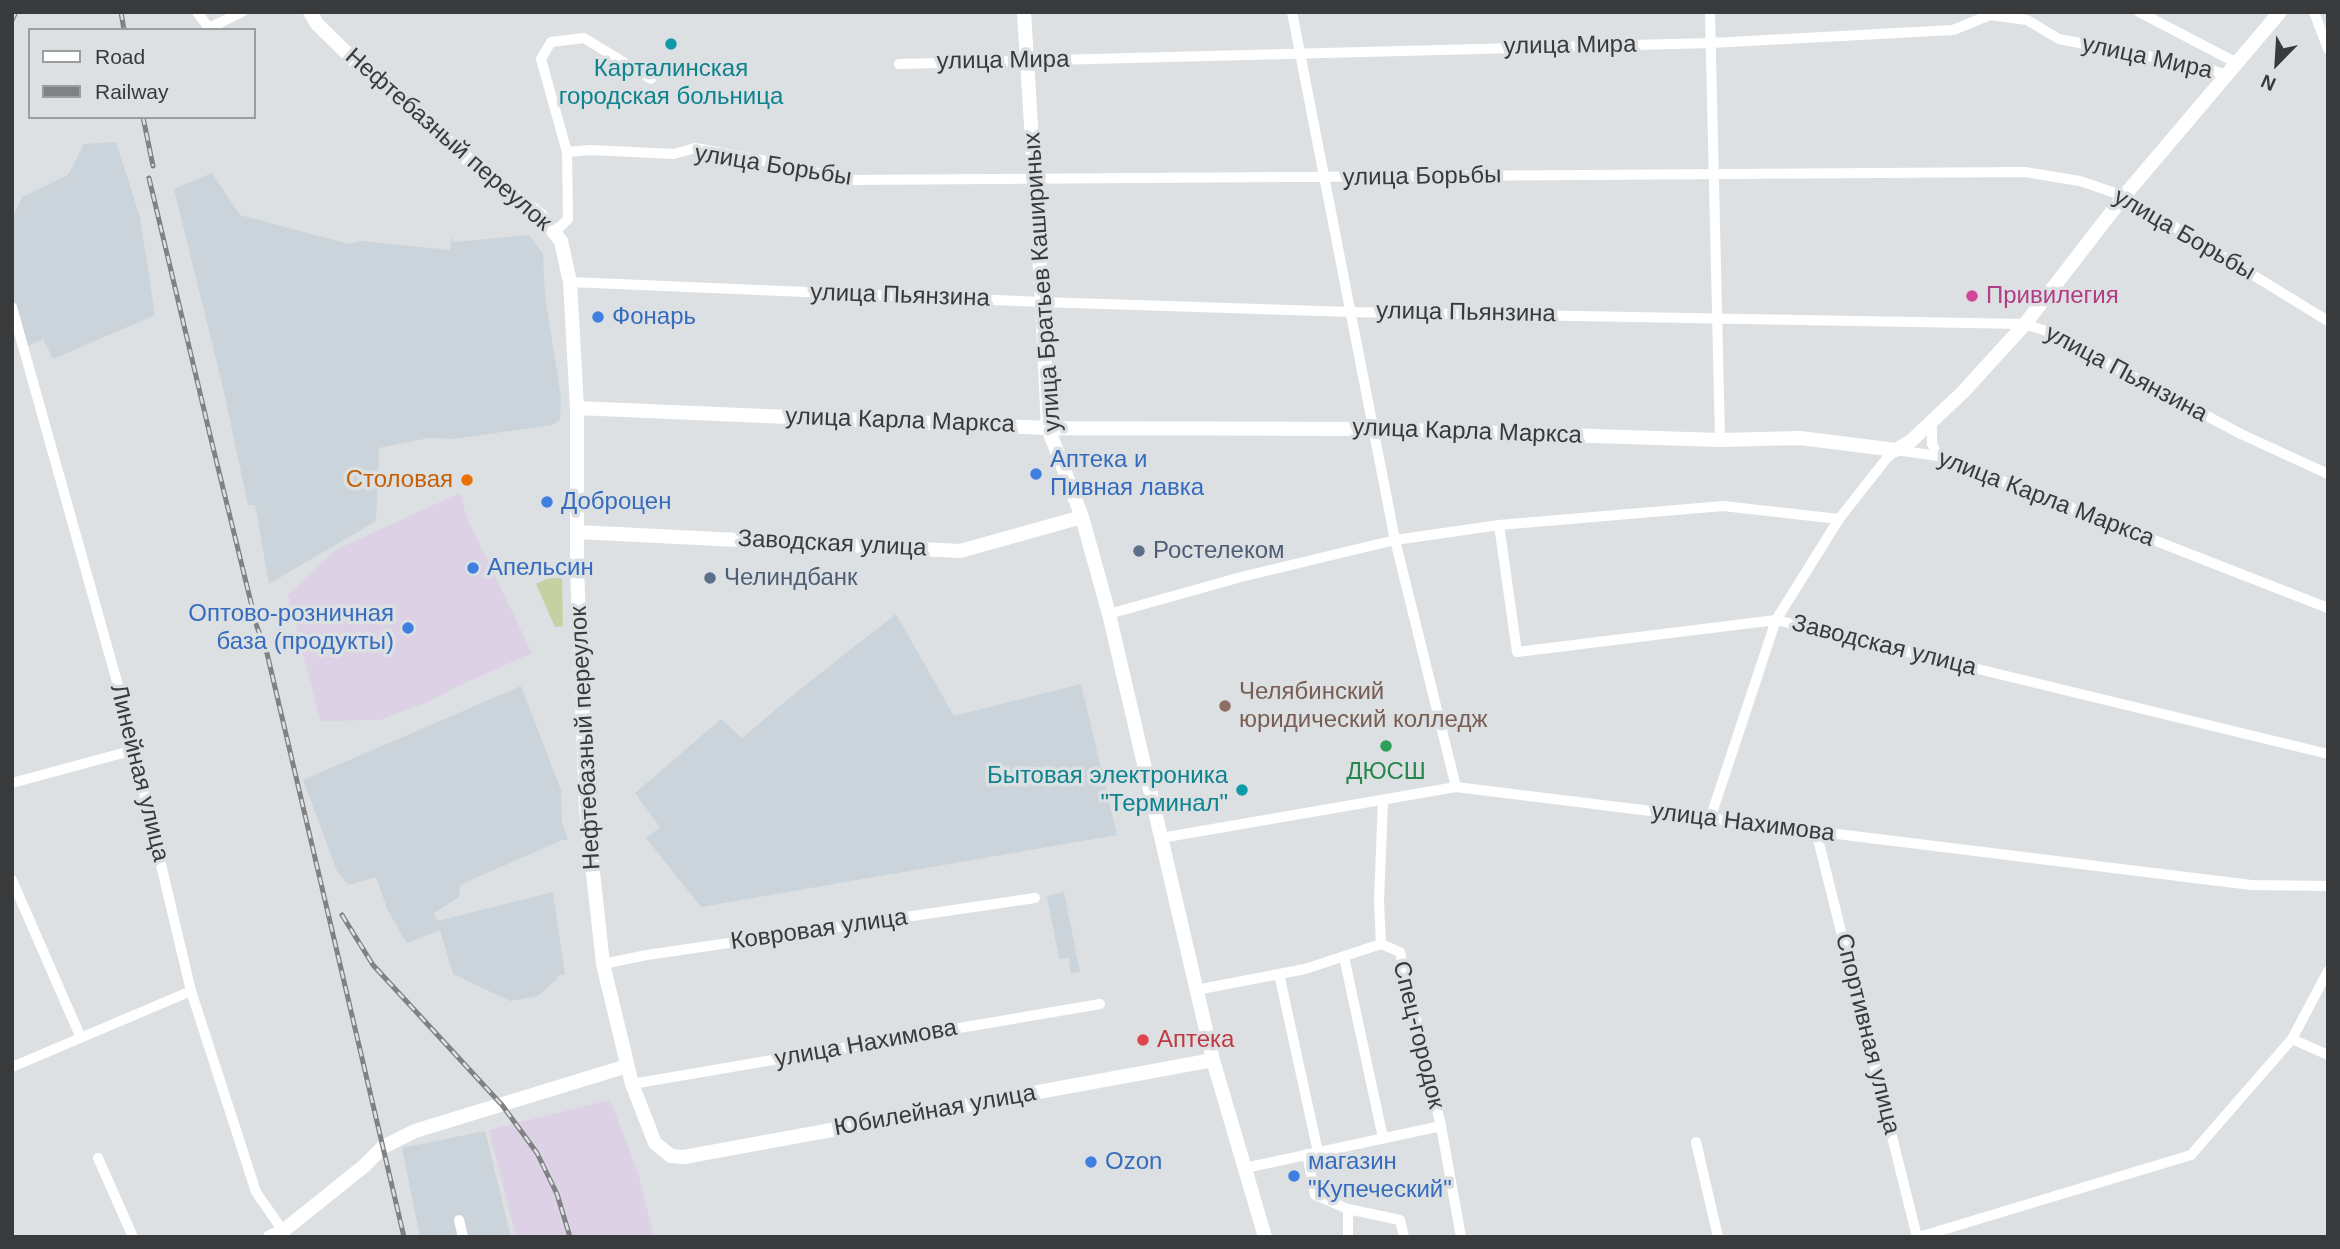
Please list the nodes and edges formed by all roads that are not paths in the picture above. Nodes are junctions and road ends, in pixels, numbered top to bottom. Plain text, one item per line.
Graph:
1 (197, 12) edge
2 (242, 12) edge
3 (310, 12) edge
4 (1024, 12) edge
5 (1292, 12) edge
6 (1710, 12) edge
7 (2139, 12) edge
8 (2280, 12) edge
9 (2314, 12) edge
10 (1711, 43) junction
11 (2328, 49) edge
12 (1300, 52) junction
13 (1029, 61) junction
14 (2236, 63) junction
15 (899, 64) dead end
16 (2228, 76) junction
17 (651, 79) dead end
18 (567, 152) junction
19 (1714, 174) junction
20 (1325, 178) junction
21 (1035, 180) junction
22 (2124, 196) junction
23 (555, 232) junction
24 (570, 282) junction
25 (1042, 302) junction
26 (12, 307) edge
27 (1352, 312) junction
28 (1718, 317) junction
29 (2328, 321) edge
30 (2025, 324) junction
31 (577, 408) junction
32 (1932, 421) junction
33 (1048, 428) junction
34 (1374, 429) junction
35 (1720, 440) junction
36 (1896, 450) junction
37 (1938, 456) junction
38 (2328, 474) edge
39 (1082, 517) junction
40 (1839, 519) junction
41 (1499, 525) junction
42 (577, 532) junction
43 (1395, 540) junction
44 (2328, 608) edge
45 (1109, 614) junction
46 (1776, 620) junction
47 (134, 750) junction
48 (2328, 754) edge
49 (12, 783) edge
50 (1457, 788) junction
51 (1383, 800) junction
52 (1710, 819) junction
53 (1816, 831) junction
54 (1161, 838) junction
55 (12, 880) edge
56 (2328, 886) edge
57 (1035, 898) dead end
58 (1381, 944) junction
59 (1344, 957) junction
60 (603, 964) junction
61 (2328, 971) edge
62 (1279, 974) junction
63 (191, 990) junction
64 (1196, 990) junction
65 (1100, 1004) dead end
66 (80, 1038) junction
67 (2292, 1039) junction
68 (2328, 1055) edge
69 (1213, 1060) junction
70 (627, 1066) junction
71 (12, 1067) edge
72 (632, 1084) junction
73 (1441, 1126) junction
74 (1383, 1138) junction
75 (1696, 1142) dead end
76 (659, 1147) joint
77 (1313, 1153) junction
78 (98, 1158) dead end
79 (1245, 1168) junction
80 (1348, 1209) junction
81 (459, 1220) dead end
82 (277, 1234) edge
83 (133, 1237) edge
84 (463, 1237) edge
85 (1265, 1237) edge
86 (1348, 1237) edge
87 (1404, 1237) edge
88 (1461, 1237) edge
89 (1718, 1237) edge
90 (1918, 1237) edge

1 - 2 street
3 - 23 main road, Нефтебазный переулок
4 - 13 main road, улица Братьев Кашириных
5 - 12 street
6 - 10 street
7 - 14 street
8 - 14 main road
9 - 11 street
10 - 12 street, улица Мира
10 - 16 street, улица Мира
10 - 19 street
12 - 13 street, улица Мира
12 - 20 street
13 - 15 street, улица Мира
13 - 21 main road, улица Братьев Кашириных
14 - 16 main road
16 - 22 main road
17 - 18 street
18 - 21 street, улица Борьбы
18 - 23 street
19 - 20 street, улица Борьбы
19 - 22 street, улица Борьбы
19 - 28 street
20 - 21 street, улица Борьбы
20 - 27 street
21 - 25 main road, улица Братьев Кашириных
22 - 29 street, улица Борьбы
22 - 30 main road
23 - 24 main road, Нефтебазный переулок
24 - 25 street, улица Пьянзина
24 - 31 main road, Нефтебазный переулок
25 - 27 street, улица Пьянзина
25 - 33 main road, улица Братьев Кашириных
26 - 47 street, Линейная улица
27 - 28 street, улица Пьянзина
27 - 34 street
28 - 30 street, улица Пьянзина
28 - 35 street
30 - 32 main road
30 - 38 street, улица Пьянзина
31 - 33 main road, улица Карла Маркса
31 - 42 main road, Нефтебазный переулок
32 - 36 main road
32 - 37 street
33 - 34 main road, улица Карла Маркса
33 - 39 main road, улица Братьев Кашириных
34 - 35 main road, улица Карла Маркса
34 - 43 street
35 - 36 main road, улица Карла Маркса
36 - 37 street, улица Карла Маркса
36 - 40 street
37 - 44 street, улица Карла Маркса
39 - 42 main road, Заводская улица
39 - 45 main road, улица Братьев Кашириных
40 - 41 street
40 - 46 street
41 - 43 street
41 - 46 street, Заводская улица
42 - 60 main road, Нефтебазный переулок
43 - 45 street
43 - 50 street
45 - 54 main road, улица Братьев Кашириных
46 - 48 street, Заводская улица
46 - 52 street
47 - 49 street
47 - 63 street, Линейная улица
50 - 51 street, улица Нахимова
50 - 52 street, улица Нахимова
51 - 54 street, улица Нахимова
51 - 58 street, Спец-городок
52 - 53 street, улица Нахимова
53 - 56 street, улица Нахимова
53 - 90 street, Спортивная улица
54 - 64 main road, улица Братьев Кашириных
55 - 66 street
57 - 60 street, Ковровая улица
58 - 59 street
58 - 73 street, Спец-городок
59 - 62 street
59 - 74 street
60 - 70 main road, Нефтебазный переулок
61 - 67 street, Спортивная улица
62 - 64 street
62 - 77 street
63 - 66 street
63 - 82 street, Линейная улица
64 - 69 main road, улица Братьев Кашириных
65 - 72 street, улица Нахимова
66 - 71 street
67 - 68 street
67 - 90 street, Спортивная улица
69 - 76 main road, Юбилейная улица
69 - 79 main road, улица Братьев Кашириных
70 - 72 main road, Нефтебазный переулок
70 - 82 main road
72 - 76 main road, Нефтебазный переулок
73 - 74 street
73 - 88 street, Спец-городок
74 - 77 street
75 - 89 street
77 - 79 street
77 - 80 street
78 - 83 street
79 - 85 main road, улица Братьев Кашириных
80 - 86 street
80 - 87 street
81 - 84 street

